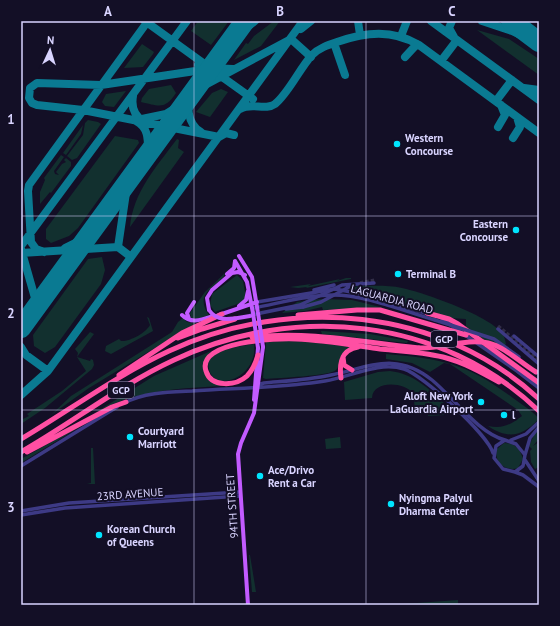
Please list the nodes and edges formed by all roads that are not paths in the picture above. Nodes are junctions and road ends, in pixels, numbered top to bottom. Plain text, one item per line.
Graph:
1 (239, 256) dead end
2 (244, 275) junction
3 (247, 282) junction
4 (374, 284) dead end
5 (218, 285) junction
6 (334, 285) dead end
7 (349, 287) dead end
8 (306, 294) junction
9 (194, 302) dead end
10 (257, 305) junction
11 (252, 306) junction
12 (233, 310) junction
13 (282, 310) junction
14 (427, 313) junction
15 (222, 314) junction
16 (251, 314) junction
17 (182, 315) dead end
18 (193, 321) junction
19 (246, 326) junction
20 (498, 329) dead end
21 (466, 335) junction
22 (514, 336) dead end
23 (227, 340) junction
24 (260, 347) junction
25 (382, 349) junction
26 (346, 353) junction
27 (258, 354) junction
28 (146, 356) junction
29 (539, 357) edge
30 (539, 364) edge
31 (352, 370) junction
32 (537, 374) edge
33 (341, 376) junction
34 (539, 383) edge
35 (257, 386) junction
36 (105, 387) junction
37 (539, 388) edge
38 (520, 394) junction
39 (539, 399) edge
40 (126, 402) junction
41 (539, 411) edge
42 (539, 422) edge
43 (539, 427) edge
44 (531, 433) junction
45 (21, 439) edge
46 (505, 440) junction
47 (510, 440) junction
48 (21, 453) edge
49 (493, 453) junction
50 (525, 455) junction
51 (526, 460) junction
52 (21, 466) edge
53 (515, 472) junction
54 (539, 481) edge
55 (539, 487) edge
56 (240, 494) junction
57 (21, 511) edge
58 (21, 515) edge
59 (248, 605) edge

1 - 10 main road, 94TH STREET
2 - 3 main road, 94TH STREET
2 - 5 main road
2 - 5 main road, 94TH STREET
3 - 11 main road, 94TH STREET
3 - 12 main road
4 - 13 street, bridge
5 - 16 main road, bridge
6 - 8 street
7 - 13 street, bridge
8 - 10 street, LAGUARDIA ROAD
8 - 14 street, LAGUARDIA ROAD
9 - 18 main road
10 - 11 main road
10 - 24 main road, 94TH STREET, bridge
10 - 32 street, LAGUARDIA ROAD, bridge
11 - 12 main road
11 - 16 main road, 94TH STREET
12 - 15 main road
13 - 16 street, bridge
14 - 21 street, LAGUARDIA ROAD
14 - 34 highway
15 - 18 main road
15 - 28 highway
16 - 24 main road, 94TH STREET, bridge
16 - 28 highway, bridge
17 - 18 main road
19 - 21 highway
19 - 36 highway, GCP
19 - 39 highway, GCP
20 - 30 street
21 - 37 street, LAGUARDIA ROAD
22 - 29 street
23 - 32 highway, bridge
23 - 38 highway, GCP
23 - 48 highway, GCP
24 - 27 main road, 94TH STREET
24 - 35 main road, 94TH STREET
25 - 26 highway
25 - 27 highway
25 - 38 highway
26 - 31 highway
26 - 33 highway
27 - 35 main road, 94TH STREET
28 - 36 highway
31 - 33 street
31 - 46 street
33 - 35 street
33 - 49 street
35 - 40 street
35 - 56 main road, 94TH STREET
36 - 45 highway, GCP
38 - 41 highway, GCP
40 - 48 highway
40 - 52 street
42 - 44 street
43 - 44 street
44 - 47 street
44 - 50 street
46 - 47 street
46 - 49 street
47 - 50 street
49 - 53 street
50 - 51 street
51 - 53 street
51 - 54 street
53 - 55 street
56 - 57 street, 23RD AVENUE
56 - 58 street, 23RD AVENUE
56 - 59 main road, 94TH STREET

